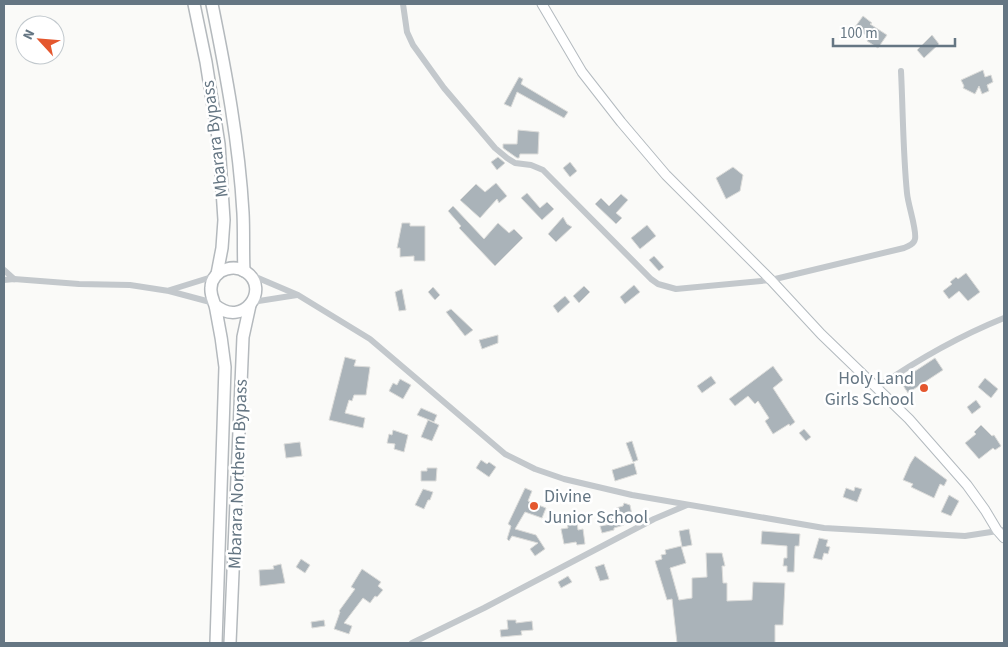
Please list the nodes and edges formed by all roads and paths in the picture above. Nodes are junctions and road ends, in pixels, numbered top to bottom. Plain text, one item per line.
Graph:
1 (194, 4) edge
2 (212, 4) edge
3 (402, 4) edge
4 (542, 4) edge
5 (901, 71) dead end
6 (4, 270) edge
7 (246, 272) junction
8 (216, 275) junction
9 (14, 279) junction
10 (4, 280) edge
11 (771, 280) junction
12 (169, 291) junction
13 (298, 295) junction
14 (251, 303) junction
15 (215, 304) junction
16 (1004, 318) edge
17 (878, 387) junction
18 (688, 504) junction
19 (1000, 530) edge
20 (1004, 538) edge
21 (216, 643) edge
22 (230, 643) edge
23 (412, 643) edge

1 - 8 highway, Mbarara Bypass
2 - 7 highway, Mbarara Bypass
3 - 11 street
4 - 11 main road
5 - 11 street
6 - 9 street
7 - 8 highway
7 - 13 street
7 - 14 highway
8 - 12 street
8 - 15 highway
9 - 10 street
9 - 12 street
11 - 17 main road
12 - 15 street
13 - 14 street
13 - 18 street
14 - 15 highway
14 - 22 highway, Mbarara Northern Bypass
15 - 21 highway
16 - 17 street
17 - 19 main road
18 - 19 street
18 - 23 street
19 - 20 main road

